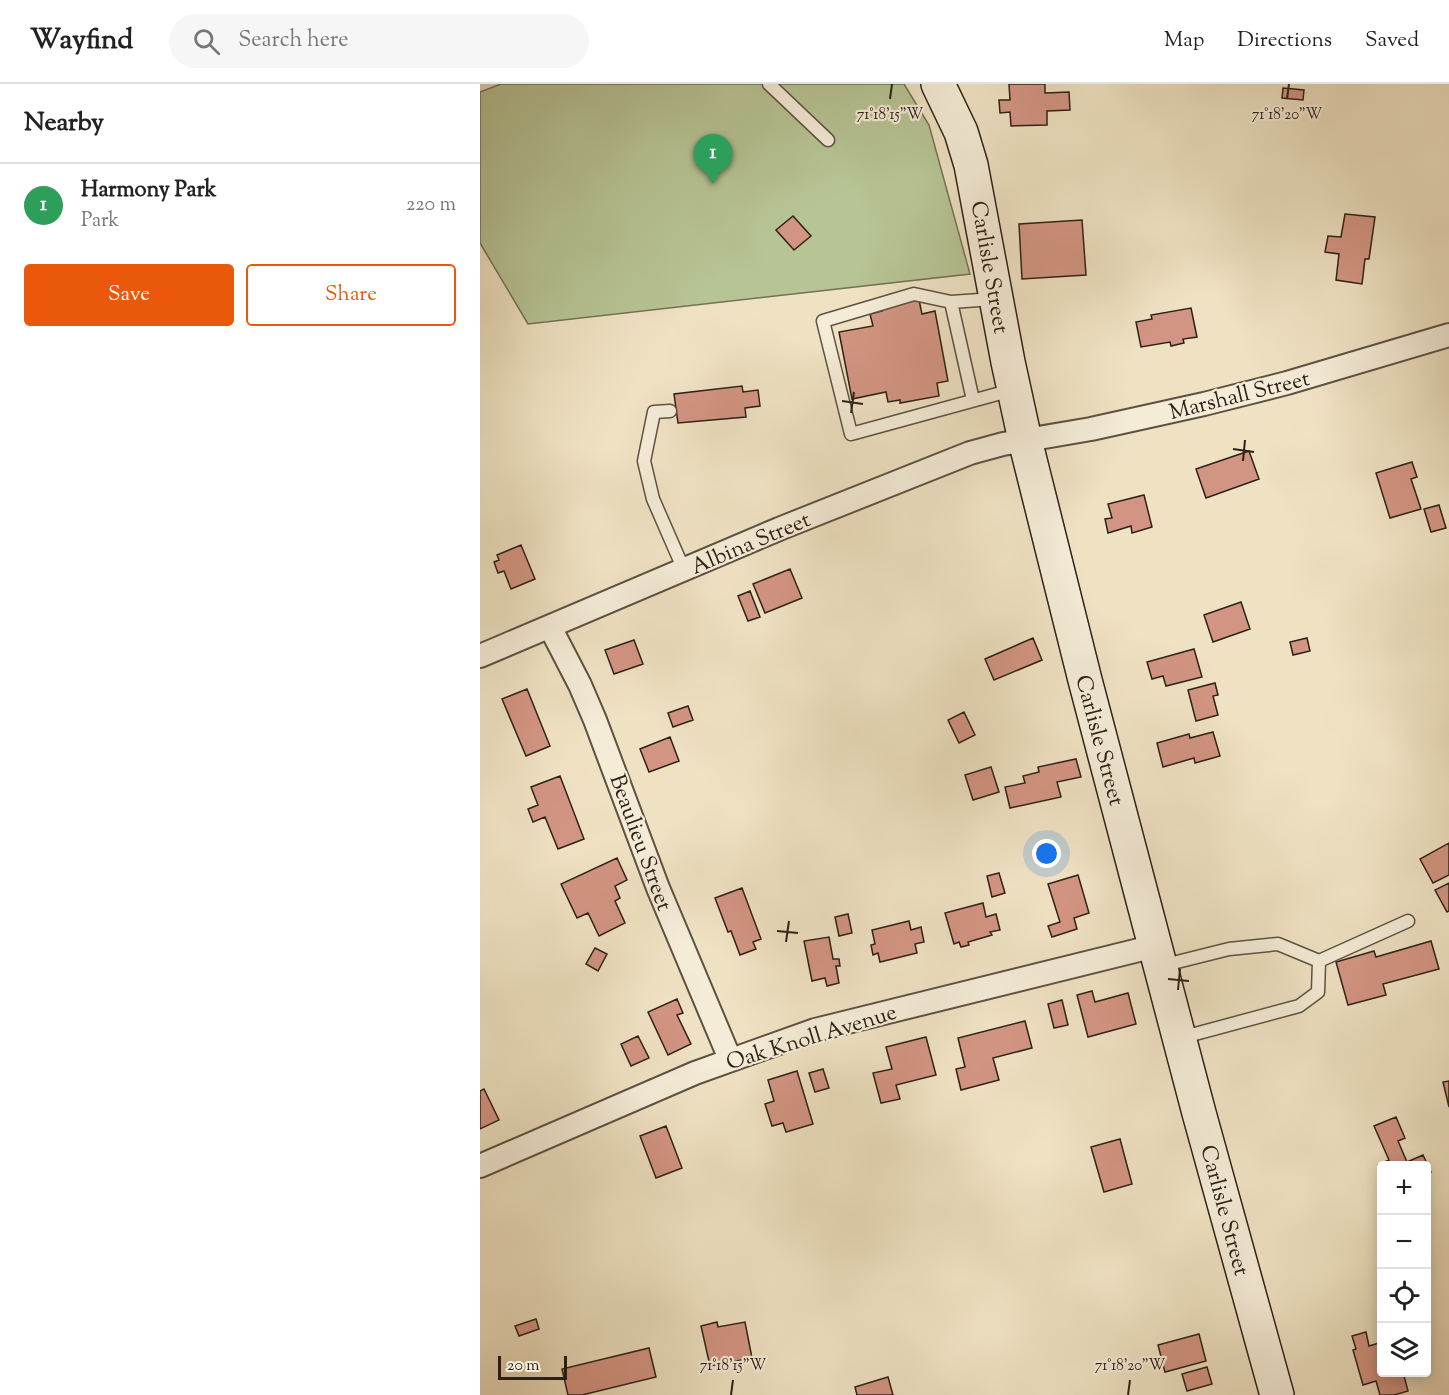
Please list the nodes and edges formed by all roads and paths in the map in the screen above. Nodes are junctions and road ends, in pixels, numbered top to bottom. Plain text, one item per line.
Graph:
1 (768, 84) edge
2 (938, 84) edge
3 (828, 140) dead end
4 (996, 299) junction
5 (951, 302) junction
6 (1449, 335) edge
7 (1014, 389) junction
8 (973, 400) junction
9 (670, 411) dead end
10 (1025, 440) junction
11 (684, 570) junction
12 (550, 627) junction
13 (480, 656) edge
14 (1408, 921) dead end
15 (1158, 956) junction
16 (1319, 961) junction
17 (1179, 1038) junction
18 (730, 1059) junction
19 (480, 1166) edge
20 (1277, 1395) edge

1 - 3 lane
2 - 4 street, Carlisle Street
4 - 5 lane
4 - 7 street, Carlisle Street
5 - 8 lane
5 - 8 lane
6 - 10 street, Marshall Street
7 - 8 lane
7 - 10 street, Carlisle Street
9 - 11 lane
10 - 11 street, Albina Street
10 - 15 street, Carlisle Street
11 - 12 street, Albina Street
12 - 13 street, Albina Street
12 - 18 street, Beaulieu Street
14 - 16 lane
15 - 16 lane
15 - 17 street, Carlisle Street
15 - 18 street, Oak Knoll Avenue
16 - 17 lane
17 - 20 street, Carlisle Street
18 - 19 street, Oak Knoll Avenue

